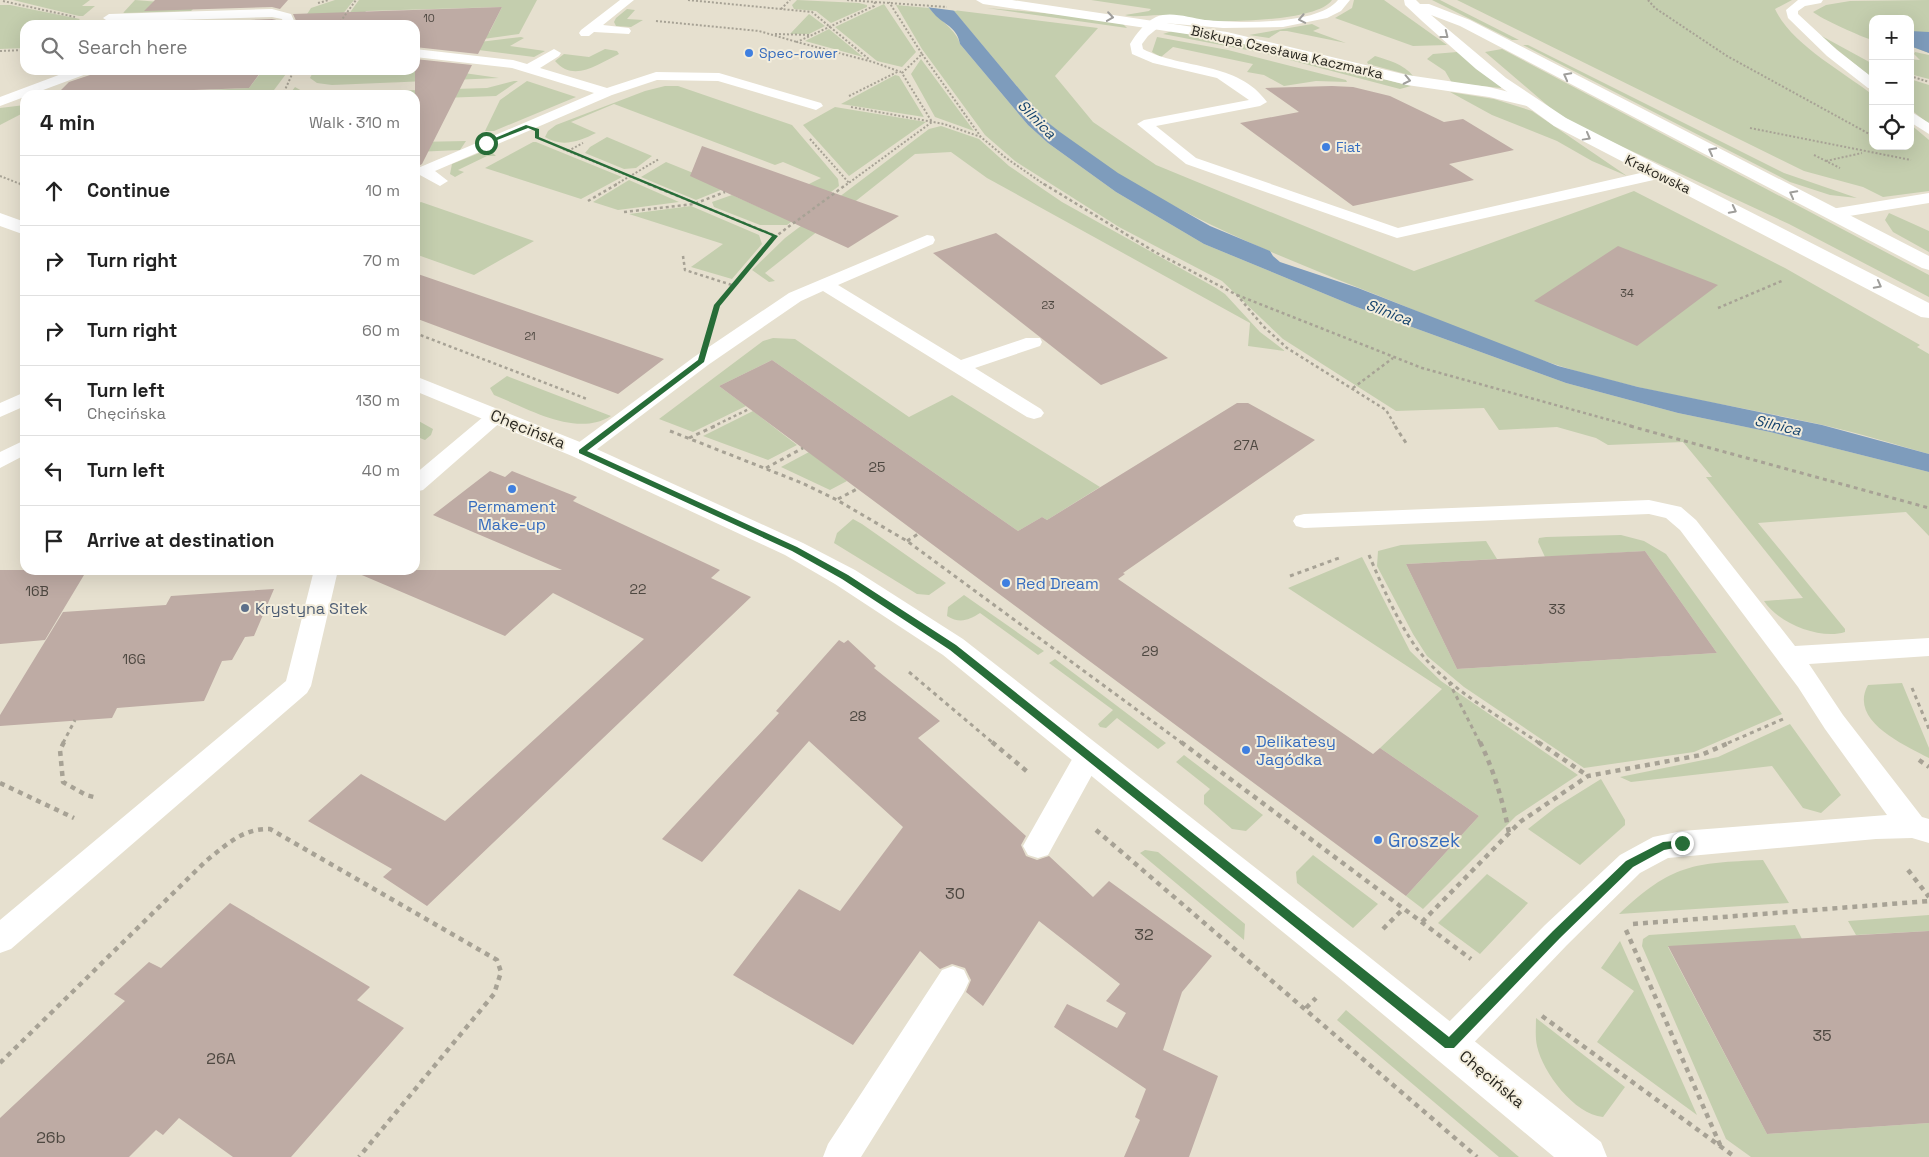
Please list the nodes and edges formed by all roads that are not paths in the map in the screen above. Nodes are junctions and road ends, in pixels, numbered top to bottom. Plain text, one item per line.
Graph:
1 (628, 0) edge
2 (983, 0) edge
3 (1344, 0) edge
4 (1817, 0) edge
5 (1408, 1) edge
6 (122, 6) dead end
7 (107, 20) edge
8 (288, 20) edge
9 (1155, 24) junction
10 (625, 32) dead end
11 (420, 53) edge
12 (554, 53) dead end
13 (530, 68) junction
14 (71, 75) edge
15 (592, 75) dead end
16 (574, 82) junction
17 (1869, 82) edge
18 (32, 90) edge
19 (607, 92) junction
20 (20, 94) edge
21 (0, 102) edge
22 (1531, 102) junction
23 (816, 106) dead end
24 (1914, 118) edge
25 (1929, 130) edge
26 (1658, 174) junction
27 (440, 181) dead end
28 (1929, 198) edge
29 (1831, 214) junction
30 (0, 219) edge
31 (20, 227) edge
32 (927, 240) dead end
33 (1929, 264) edge
34 (824, 284) junction
35 (1929, 312) edge
36 (1033, 342) dead end
37 (959, 367) junction
38 (420, 385) edge
39 (20, 401) edge
40 (0, 411) edge
41 (1034, 413) dead end
42 (496, 416) junction
43 (20, 449) edge
44 (582, 451) junction
45 (0, 461) edge
46 (420, 481) edge
47 (1304, 521) dead end
48 (325, 575) edge
49 (1929, 647) edge
50 (1788, 656) junction
51 (1089, 755) junction
52 (1920, 828) edge
53 (1038, 846) dead end
54 (0, 939) edge
55 (953, 980) dead end
56 (1450, 1044) junction
57 (841, 1157) edge
58 (1586, 1157) edge

1 - 10 lane
2 -> 9 street, Biskupa Czesława Kaczmarka
3 -> 9 lane
4 - 17 lane
5 -> 22 street, Krakowska
29 -> 5 street, Krakowska
6 - 7 lane
7 - 8 lane
9 -> 22 street, Biskupa Czesława Kaczmarka
9 - 26 lane
11 - 13 lane
12 - 13 lane
13 - 16 lane
14 - 18 lane
15 - 16 lane
16 - 19 lane
19 - 23 lane
19 - 27 lane
20 - 21 lane
22 -> 26 street, Krakowska
24 - 25 lane
26 -> 35 street, Krakowska
28 - 29 lane
29 - 33 street, Krakowska
30 - 31 street
32 - 34 lane
34 - 37 lane
34 - 44 lane
36 - 37 lane
37 - 41 lane
38 - 42 street, Chęcińska
39 - 40 lane
42 - 44 street, Chęcińska
42 - 46 lane
43 - 45 lane
44 - 51 street, Chęcińska
47 - 50 lane
48 - 54 lane
49 - 50 lane
50 - 52 lane
51 - 53 lane
51 - 56 street, Chęcińska
52 - 56 lane
55 - 57 lane
56 - 58 street, Chęcińska

